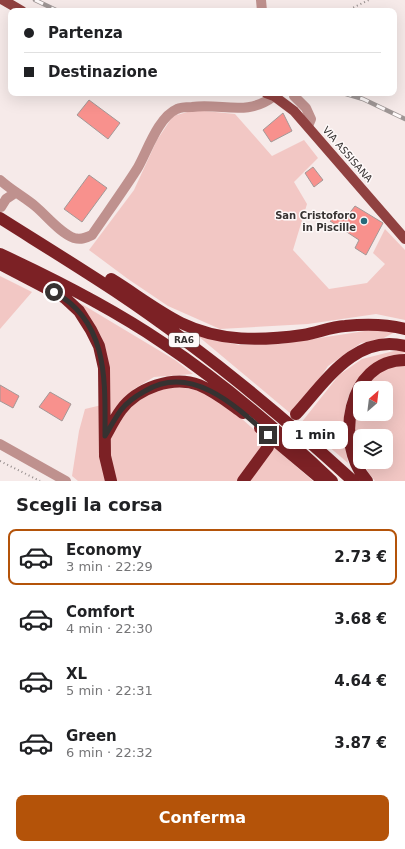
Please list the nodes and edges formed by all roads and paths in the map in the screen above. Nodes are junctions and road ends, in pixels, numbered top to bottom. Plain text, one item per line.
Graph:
1 (3, 0) edge
2 (369, 0) edge
3 (17, 8) edge
4 (352, 8) edge
5 (269, 96) edge
6 (272, 96) edge
7 (294, 96) edge
8 (308, 126) junction
9 (0, 180) edge
10 (15, 193) junction
11 (1, 212) edge
12 (405, 238) edge
13 (0, 254) edge
14 (0, 264) edge
15 (405, 329) edge
16 (405, 346) edge
17 (405, 360) edge
18 (296, 414) dead end
19 (105, 436) junction
20 (0, 444) edge
21 (268, 447) dead end
22 (0, 462) edge
23 (40, 481) edge
24 (66, 481) edge
25 (111, 481) edge
26 (243, 481) edge
27 (323, 481) edge
28 (332, 481) edge
29 (353, 481) edge
30 (367, 481) edge

1 - 3 main road
2 - 4 path
5 - 10 street
6 - 8 main road, VIA ASSISANA
7 - 8 street
8 - 12 main road, VIA ASSISANA
9 - 10 street
10 - 11 street
11 - 15 highway
11 - 29 highway, RA6
13 - 28 highway, RA6
14 - 19 highway
16 - 18 highway
17 - 30 highway
19 - 25 highway
19 - 27 highway
20 - 24 street
21 - 26 highway
22 - 23 path

